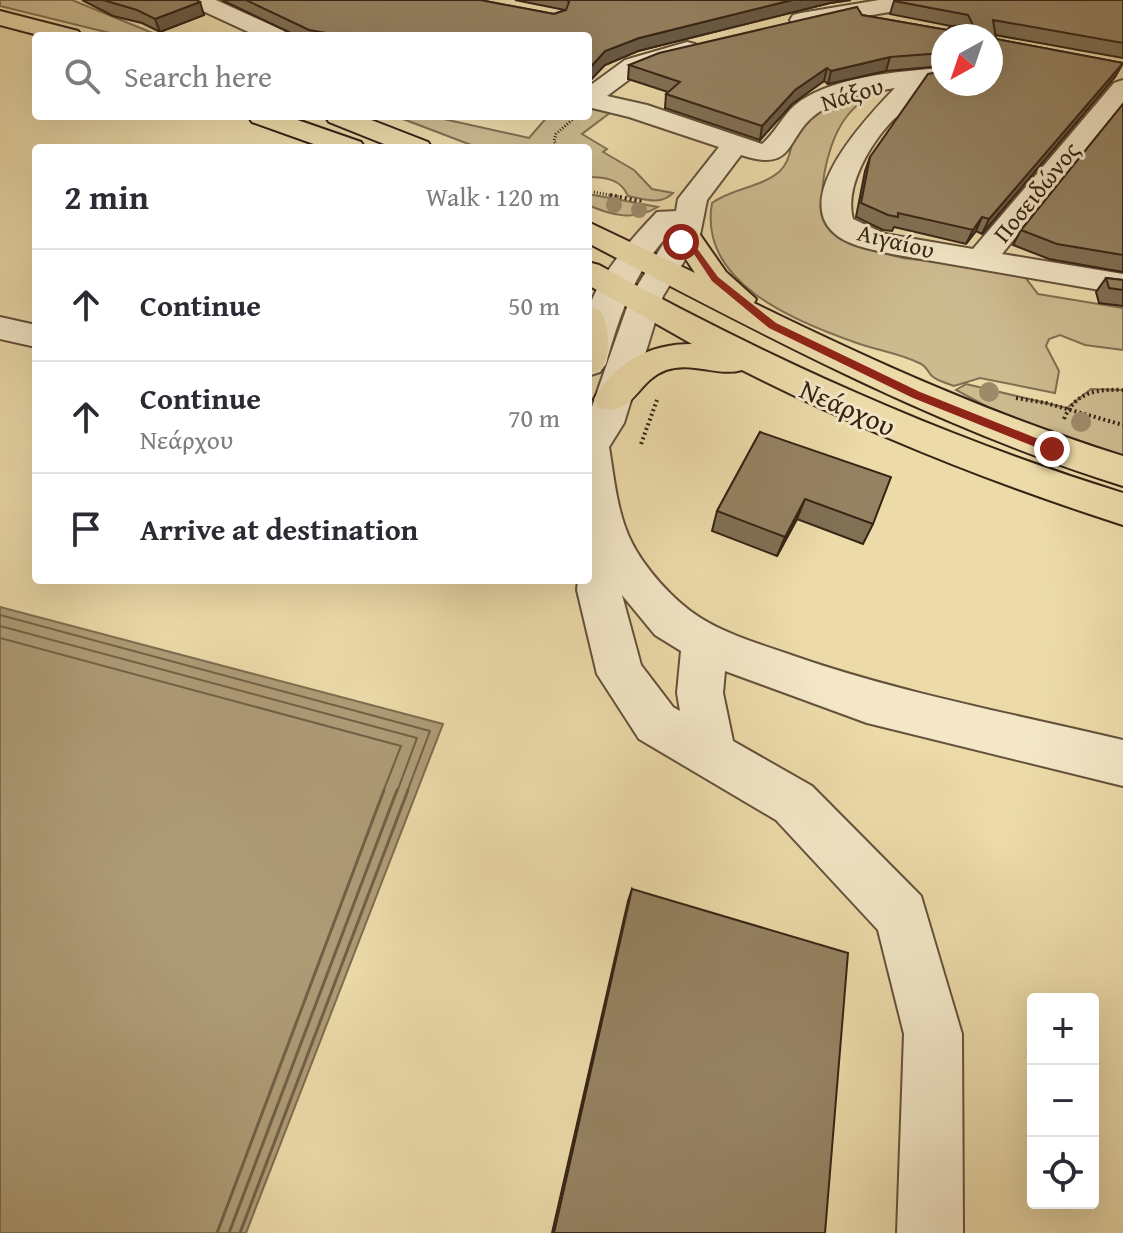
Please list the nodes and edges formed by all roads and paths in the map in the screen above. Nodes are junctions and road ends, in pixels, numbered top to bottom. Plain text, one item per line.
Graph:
1 (198, 0) edge
2 (257, 0) edge
3 (919, 0) edge
4 (829, 7) edge
5 (231, 15) junction
6 (786, 15) edge
7 (0, 18) edge
8 (908, 27) edge
9 (54, 32) edge
10 (267, 32) edge
11 (0, 41) edge
12 (707, 44) edge
13 (32, 49) edge
14 (1119, 74) edge
15 (931, 76) edge
16 (909, 78) junction
17 (592, 96) edge
18 (592, 106) edge
19 (272, 120) edge
20 (348, 120) edge
21 (570, 120) edge
22 (340, 144) edge
23 (408, 144) edge
24 (556, 144) edge
25 (735, 145) junction
26 (592, 193) edge
27 (666, 222) junction
28 (592, 225) edge
29 (592, 233) edge
30 (981, 260) junction
31 (648, 262) junction
32 (1123, 284) edge
33 (615, 288) edge
34 (773, 326) junction
35 (0, 328) edge
36 (32, 335) edge
37 (592, 351) edge
38 (803, 388) junction
39 (1123, 390) edge
40 (612, 399) junction
41 (1006, 405) dead end
42 (1067, 409) junction
43 (1063, 422) dead end
44 (1123, 425) edge
45 (1123, 471) edge
46 (593, 472) edge
47 (1123, 509) edge
48 (704, 642) junction
49 (711, 756) junction
50 (1123, 763) edge
51 (930, 1233) edge

1 - 5 street
2 - 5 street
3 - 4 street
4 - 6 street
4 - 8 street
5 - 10 street
7 - 9 main road
11 - 13 main road
12 - 17 street
14 - 30 street, Ποσειδώνος
15 - 16 street, Νάξου
16 - 25 street, Νάξου
16 - 30 street, Αιγαίου
18 - 25 street
19 - 22 main road
20 - 23 main road
21 - 24 path
25 - 27 street
26 - 27 path
27 - 28 main road
27 - 31 street
27 - 34 main road
29 - 31 main road, Νεάρχου
30 - 32 street, Αιγαίου
31 - 33 street
31 - 34 main road, Νεάρχου
33 - 37 street
33 - 38 main road, Νεάρχου
33 - 40 street
34 - 45 main road, Νεάρχου
35 - 36 street
38 - 40 main road
38 - 47 main road, Νεάρχου
39 - 42 path
40 - 46 street
41 - 42 path
42 - 43 path
42 - 44 path
46 - 48 street
46 - 49 street
48 - 49 street
48 - 50 street
49 - 51 street

